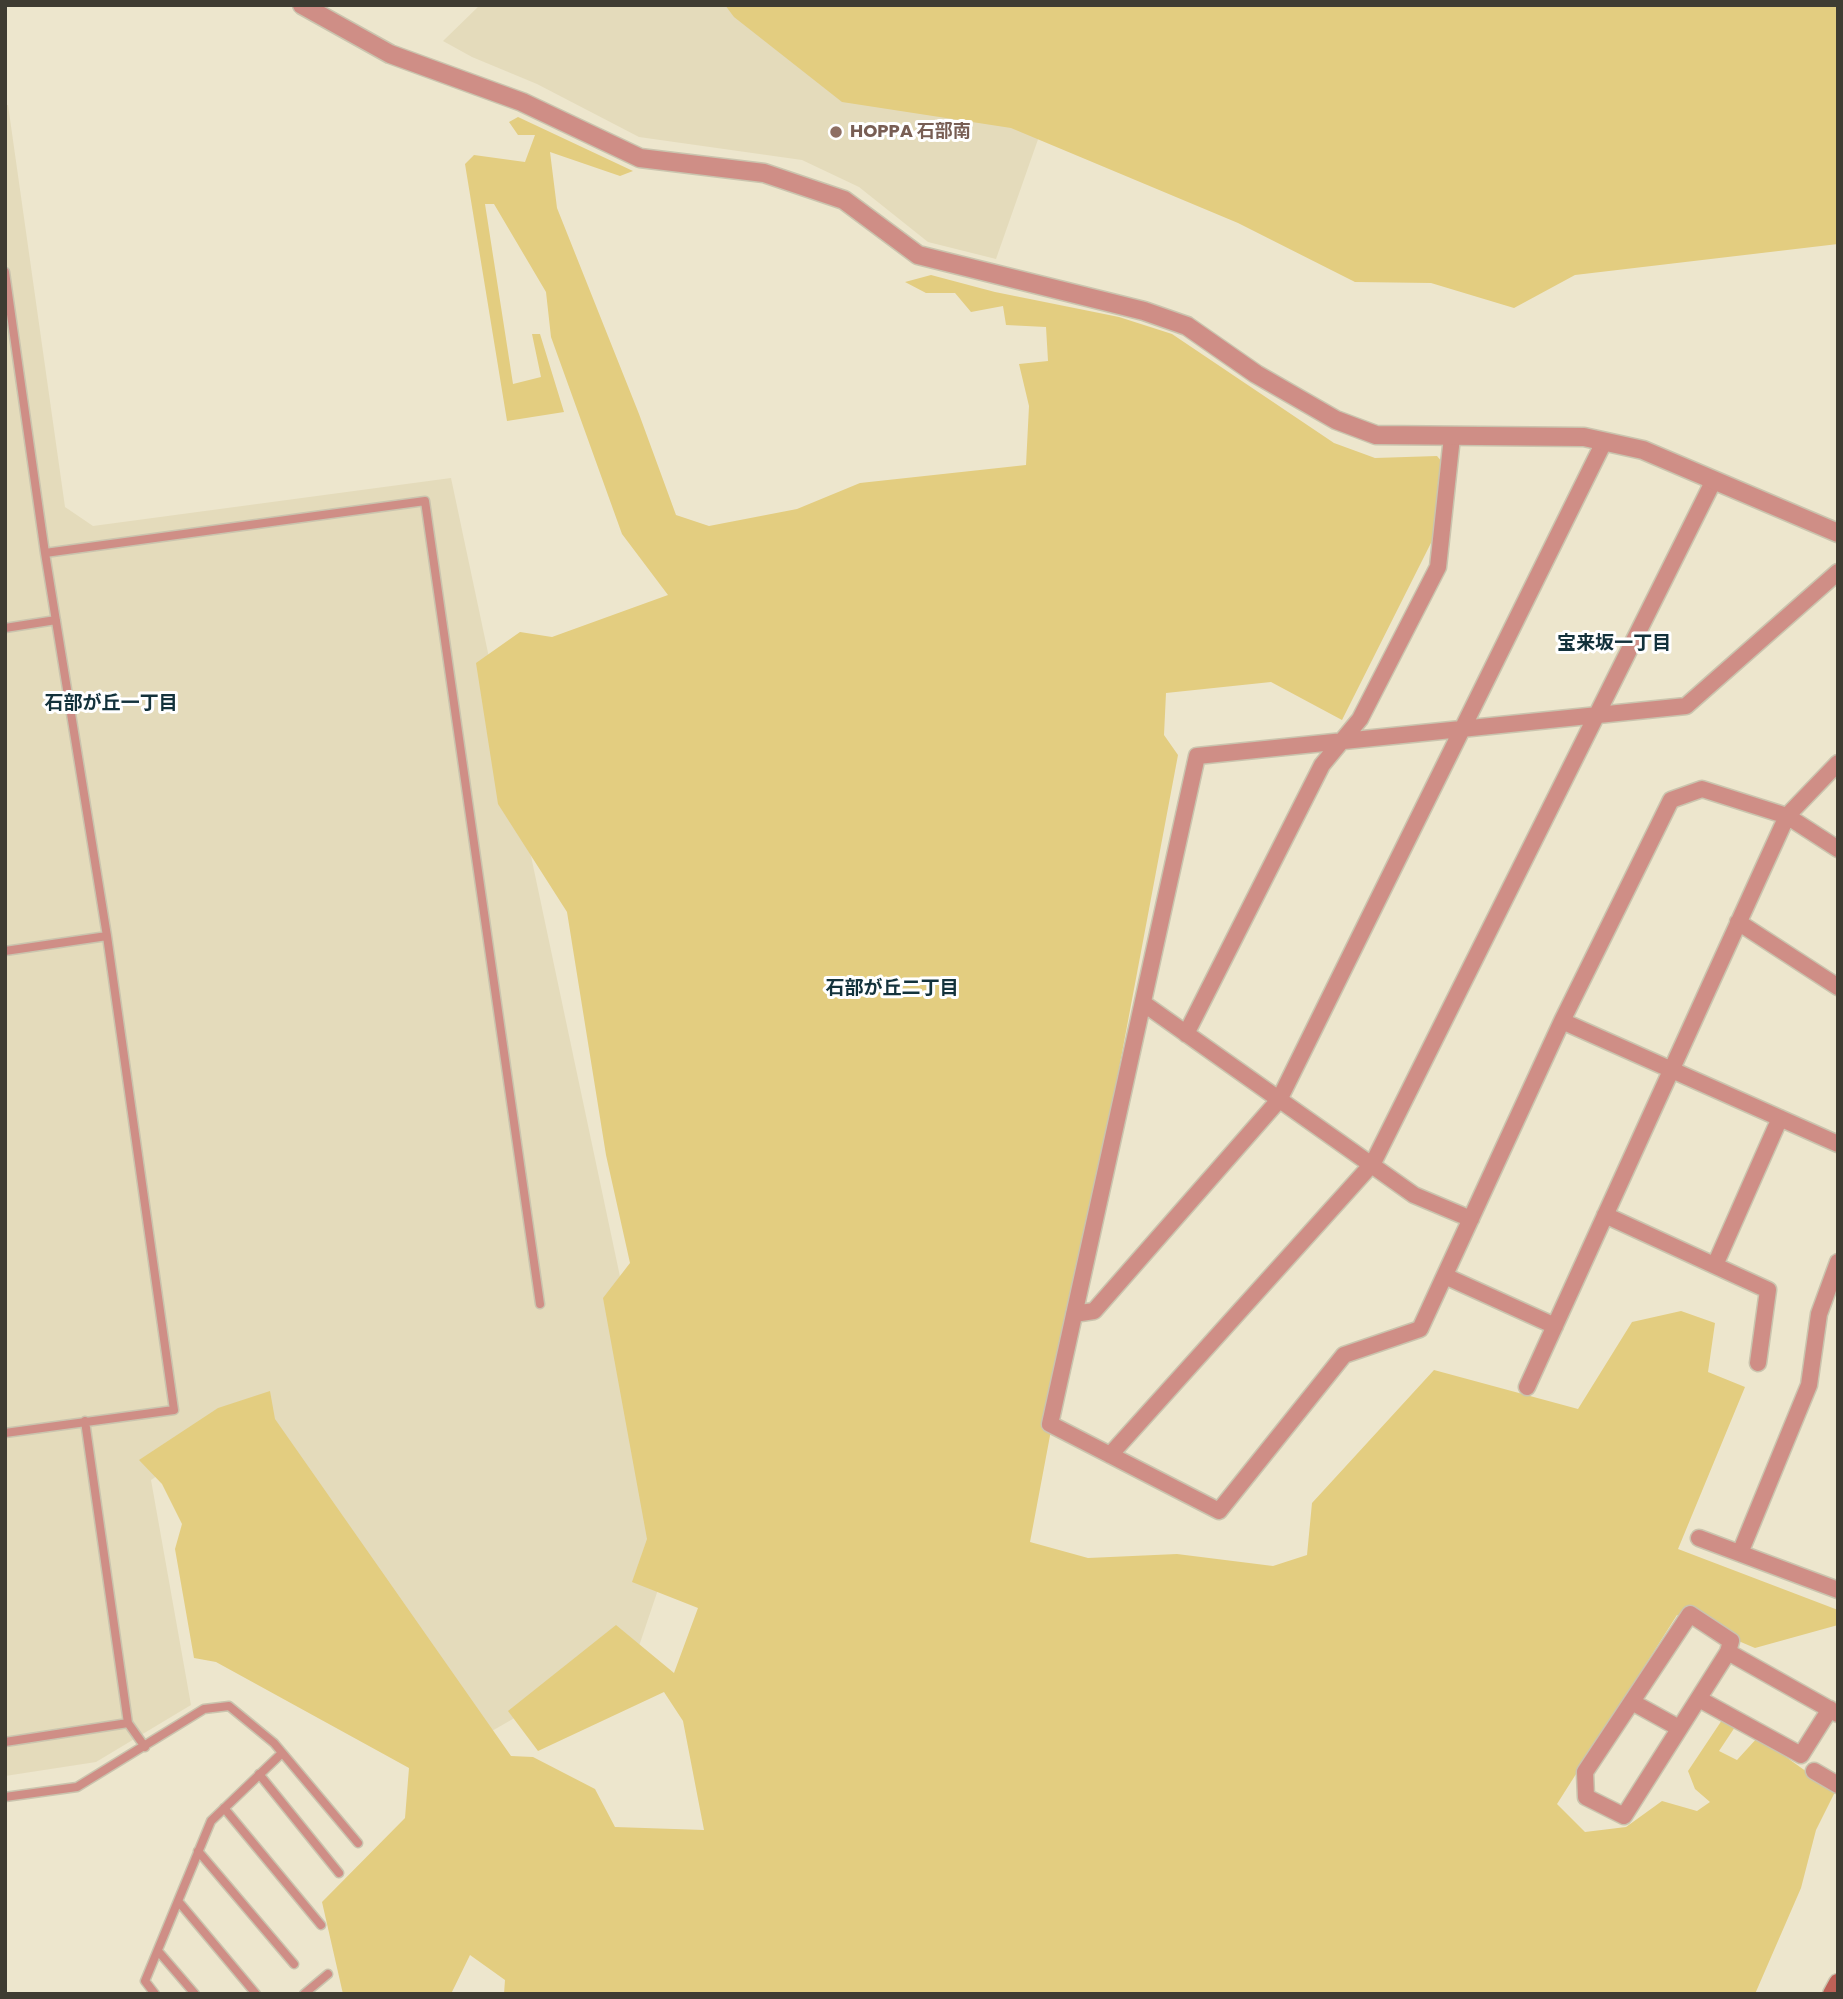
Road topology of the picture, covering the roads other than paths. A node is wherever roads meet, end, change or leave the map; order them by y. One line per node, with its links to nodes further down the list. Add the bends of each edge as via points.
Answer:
1 (302, 5): 3 (street, via 390,54 522,102 640,158 764,173 844,200 918,256 1144,311 1187,326 1256,374 1336,420 1376,435)
2 (5, 272): 7 (lane)
3 (1452, 436): 4 (street, via 1584,437); 13 (street, via 1438,567 1360,719)
4 (1604, 442): 5 (street, via 1643,450); 12 (street)
5 (1714, 480): 6 (street); 11 (street)
6 (1838, 533)
7 (45, 553): 9 (lane); 34 (lane, via 425,501)
8 (1838, 572): 11 (street, via 1686,706)
9 (56, 620): 10 (lane); 18 (lane)
10 (5, 628)
11 (1596, 717): 12 (street); 28 (street)
12 (1462, 729): 13 (street); 25 (street)
13 (1342, 741): 21 (street, via 1197,756); 23 (street, via 1322,765)
14 (1838, 763): 15 (street)
15 (1787, 816): 16 (street); 17 (street); 22 (street, via 1702,789 1671,800)
16 (1838, 849)
17 (1738, 922): 20 (street); 24 (street)
18 (107, 936): 19 (lane); 39 (lane, via 174,1409)
19 (5, 951)
20 (1838, 987)
21 (1143, 1003): 23 (street); 35 (street)
22 (1562, 1021): 24 (street); 30 (street)
23 (1186, 1034): 25 (street)
24 (1671, 1070): 26 (street); 29 (street)
25 (1279, 1100): 28 (street); 35 (street, via 1094,1311)
26 (1780, 1118): 27 (street); 32 (street)
27 (1838, 1144)
28 (1373, 1163): 30 (street, via 1414,1195); 41 (street)
29 (1605, 1214): 32 (street); 36 (street)
30 (1471, 1219): 33 (street)
31 (1838, 1262): 43 (street, via 1819,1314 1809,1385)
32 (1715, 1265): 37 (street, via 1768,1290)
33 (1445, 1276): 36 (street); 41 (street, via 1420,1329 1344,1355 1219,1511)
34 (540, 1304)
35 (1074, 1314): 41 (street, via 1050,1424)
36 (1555, 1326): 38 (street)
37 (1758, 1363)
38 (1527, 1387)
39 (85, 1421): 40 (lane); 49 (lane)
40 (5, 1433)
41 (1110, 1455)
42 (1699, 1538): 43 (street)
43 (1740, 1553): 44 (street)
44 (1838, 1590)
45 (1728, 1652): 46 (street); 47 (street, via 1731,1641 1690,1614); 48 (street)
46 (1699, 1699): 48 (street, via 1801,1755); 50 (street)
47 (1632, 1702): 50 (street); 50 (street, via 1585,1772 1586,1797 1624,1816)
48 (1834, 1712)
49 (128, 1723): 51 (lane); 52 (lane)
50 (1679, 1728)
51 (5, 1742)
52 (145, 1747): 53 (lane, via 204,1709 229,1706); 57 (lane, via 77,1787)
53 (282, 1753): 55 (lane); 59 (lane)
54 (1814, 1771): 56 (street)
55 (259, 1774): 58 (lane); 61 (lane)
56 (1838, 1785)
57 (5, 1797)
58 (224, 1808): 60 (lane, via 211,1821); 63 (lane)
59 (358, 1843)
60 (198, 1851): 62 (lane); 65 (lane)
61 (339, 1873)
62 (178, 1901): 64 (lane); 70 (lane)
63 (321, 1925)
64 (158, 1951): 68 (lane, via 145,1981); 69 (lane)
65 (294, 1964)
66 (328, 1974): 71 (lane)
67 (1838, 1983): 72 (main road)
68 (155, 1994)
69 (195, 1994)
70 (256, 1994)
71 (304, 1994)
72 (1832, 1994)

